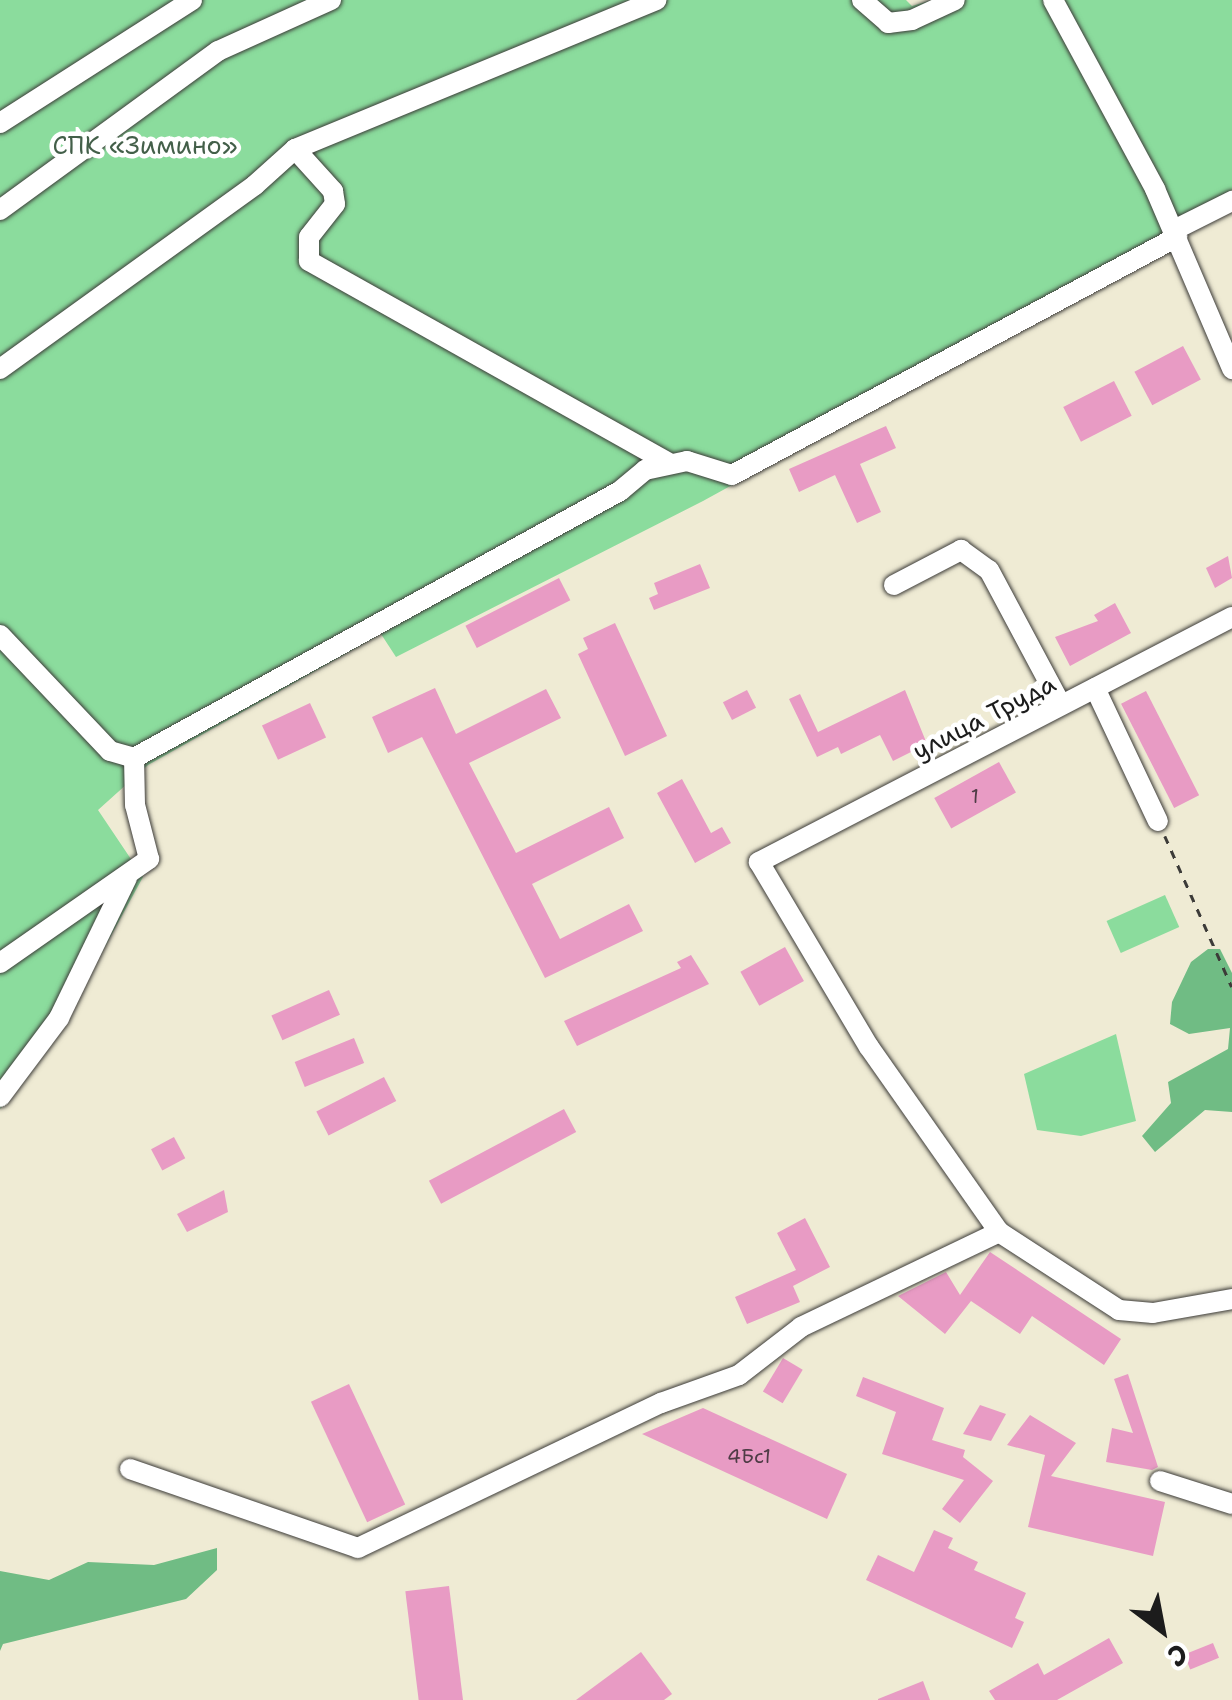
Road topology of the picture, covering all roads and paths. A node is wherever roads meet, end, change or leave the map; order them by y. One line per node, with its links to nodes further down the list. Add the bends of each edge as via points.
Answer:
1 (192, 0): 7 (street)
2 (331, 0): 10 (street, via 218,51)
3 (657, 0): 8 (street)
4 (862, 0): 5 (street, via 888,23)
5 (955, 0)
6 (1053, 0): 11 (street)
7 (0, 123)
8 (295, 149): 12 (street, via 254,186); 14 (street, via 333,192 335,204 309,237 309,261)
9 (1232, 200): 11 (street)
10 (0, 210)
11 (1175, 233): 13 (street); 14 (street, via 732,475)
12 (0, 369)
13 (1232, 369)
14 (666, 462): 20 (street)
15 (894, 585): 19 (street, via 961,550 989,570)
16 (1231, 620): 18 (street, улица Труда)
17 (0, 635): 20 (street, via 110,750)
18 (1095, 688): 19 (street, улица Труда); 21 (street)
19 (1061, 706): 26 (street, улица Труда, via 759,862 869,1046)
20 (134, 758): 22 (street, via 135,806 149,859)
21 (1158, 821): 24 (path)
22 (127, 878): 23 (street); 25 (street, via 59,1018)
23 (0, 962)
24 (1232, 986)
25 (0, 1096)
26 (999, 1232): 28 (street, via 1119,1310); 30 (street, via 801,1327 739,1375 662,1403 358,1548)
27 (1232, 1299): 28 (street)
28 (1153, 1313): 29 (street)
29 (1134, 1332)
30 (130, 1469)
31 (1160, 1481): 32 (street)
32 (1232, 1504)

